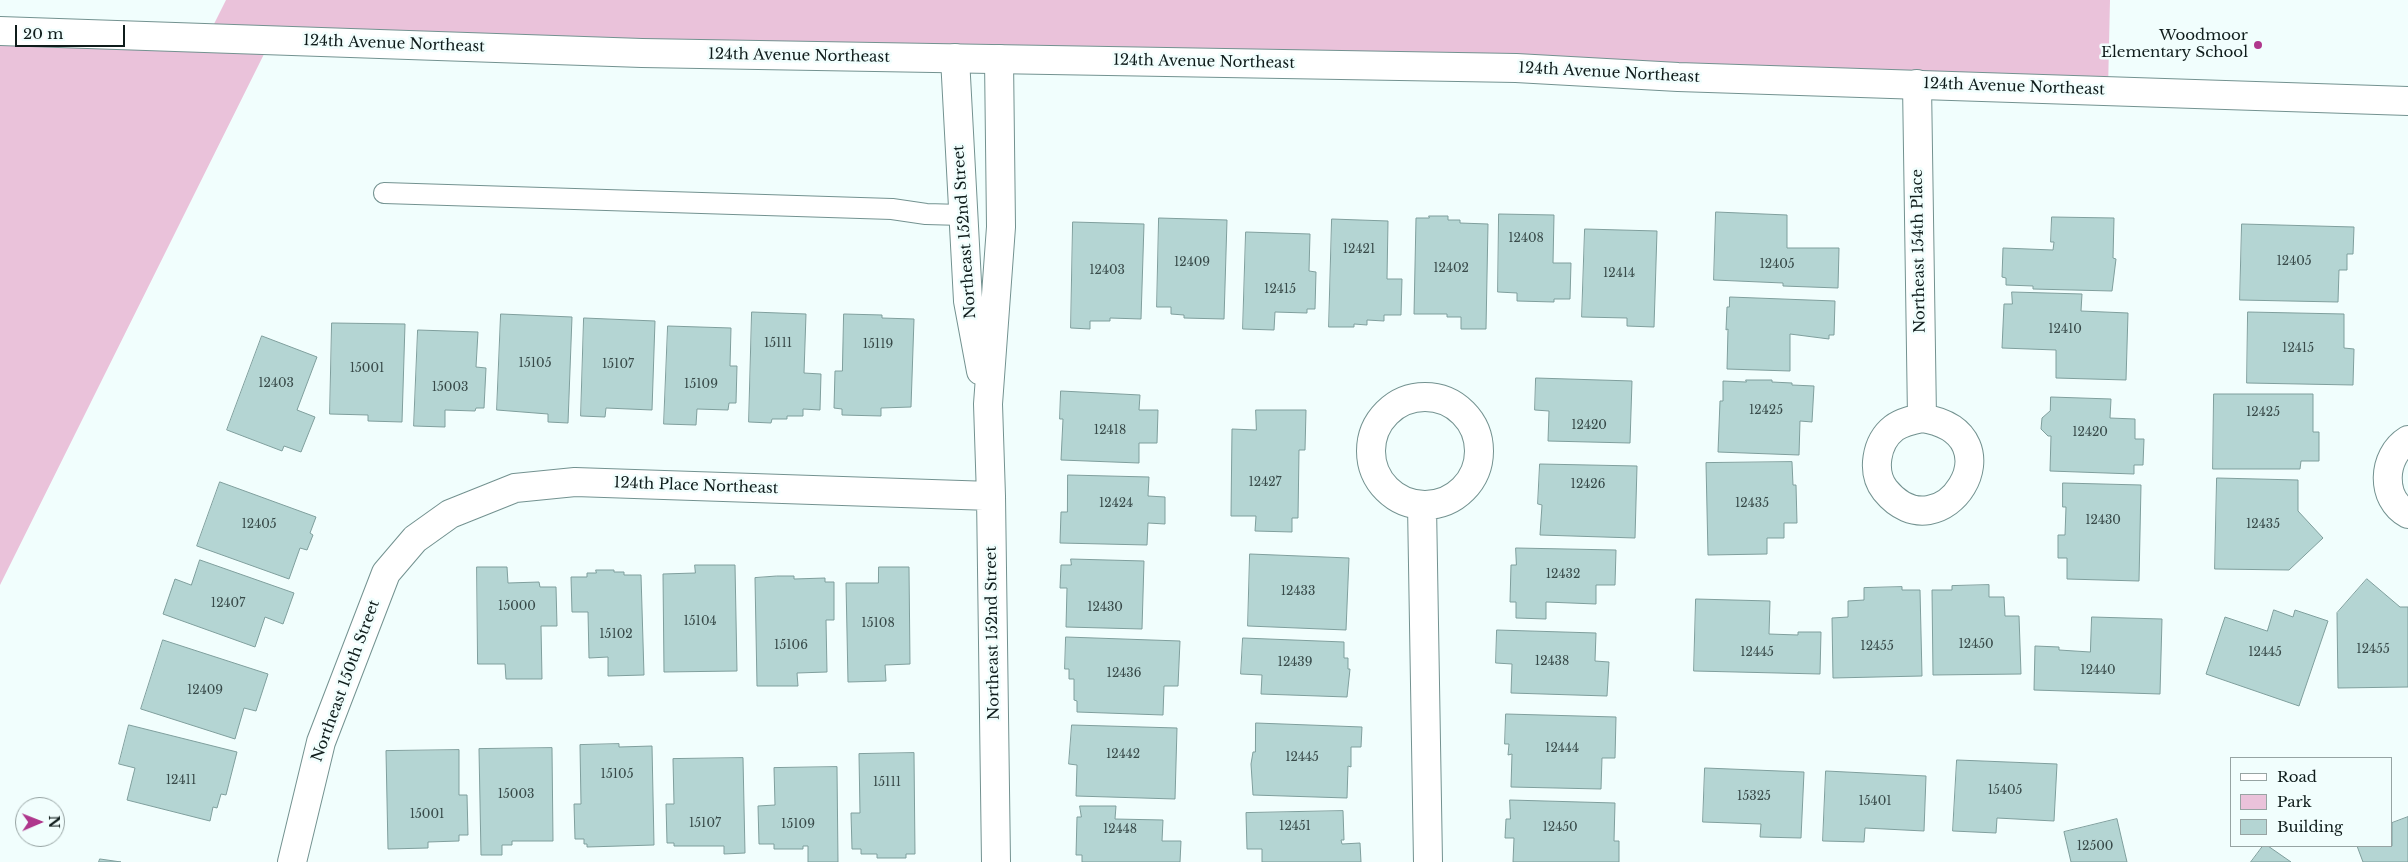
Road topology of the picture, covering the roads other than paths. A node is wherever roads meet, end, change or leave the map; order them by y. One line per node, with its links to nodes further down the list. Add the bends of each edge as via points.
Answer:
1 (0, 31): 2 (street, 124th Avenue Northeast, via 642,53)
2 (955, 58): 3 (street, 124th Avenue Northeast); 7 (street, Northeast 152nd Street)
3 (999, 59): 4 (street, 124th Avenue Northeast, via 1516,68 1678,77); 8 (street, Northeast 152nd Street, via 1001,228)
4 (1917, 84): 5 (street, 124th Avenue Northeast); 9 (street, Northeast 154th Place)
5 (2408, 101)
6 (384, 193): 7 (lane, via 892,209)
7 (962, 215): 8 (street, Northeast 152nd Street, via 968,301)
8 (988, 404): 11 (street, Northeast 152nd Street)
9 (1922, 418)
10 (2408, 440): 13 (street, via 2392,455 2388,470 2388,486 2393,500)
11 (991, 496): 14 (street, 124th Place Northeast, via 575,482 514,488 450,514); 16 (street, Northeast 152nd Street)
12 (1422, 505): 17 (street)
13 (2408, 514)
14 (414, 539): 15 (street, Northeast 150th Street, via 386,573 321,742)
15 (292, 862)
16 (996, 862)
17 (1428, 862)

